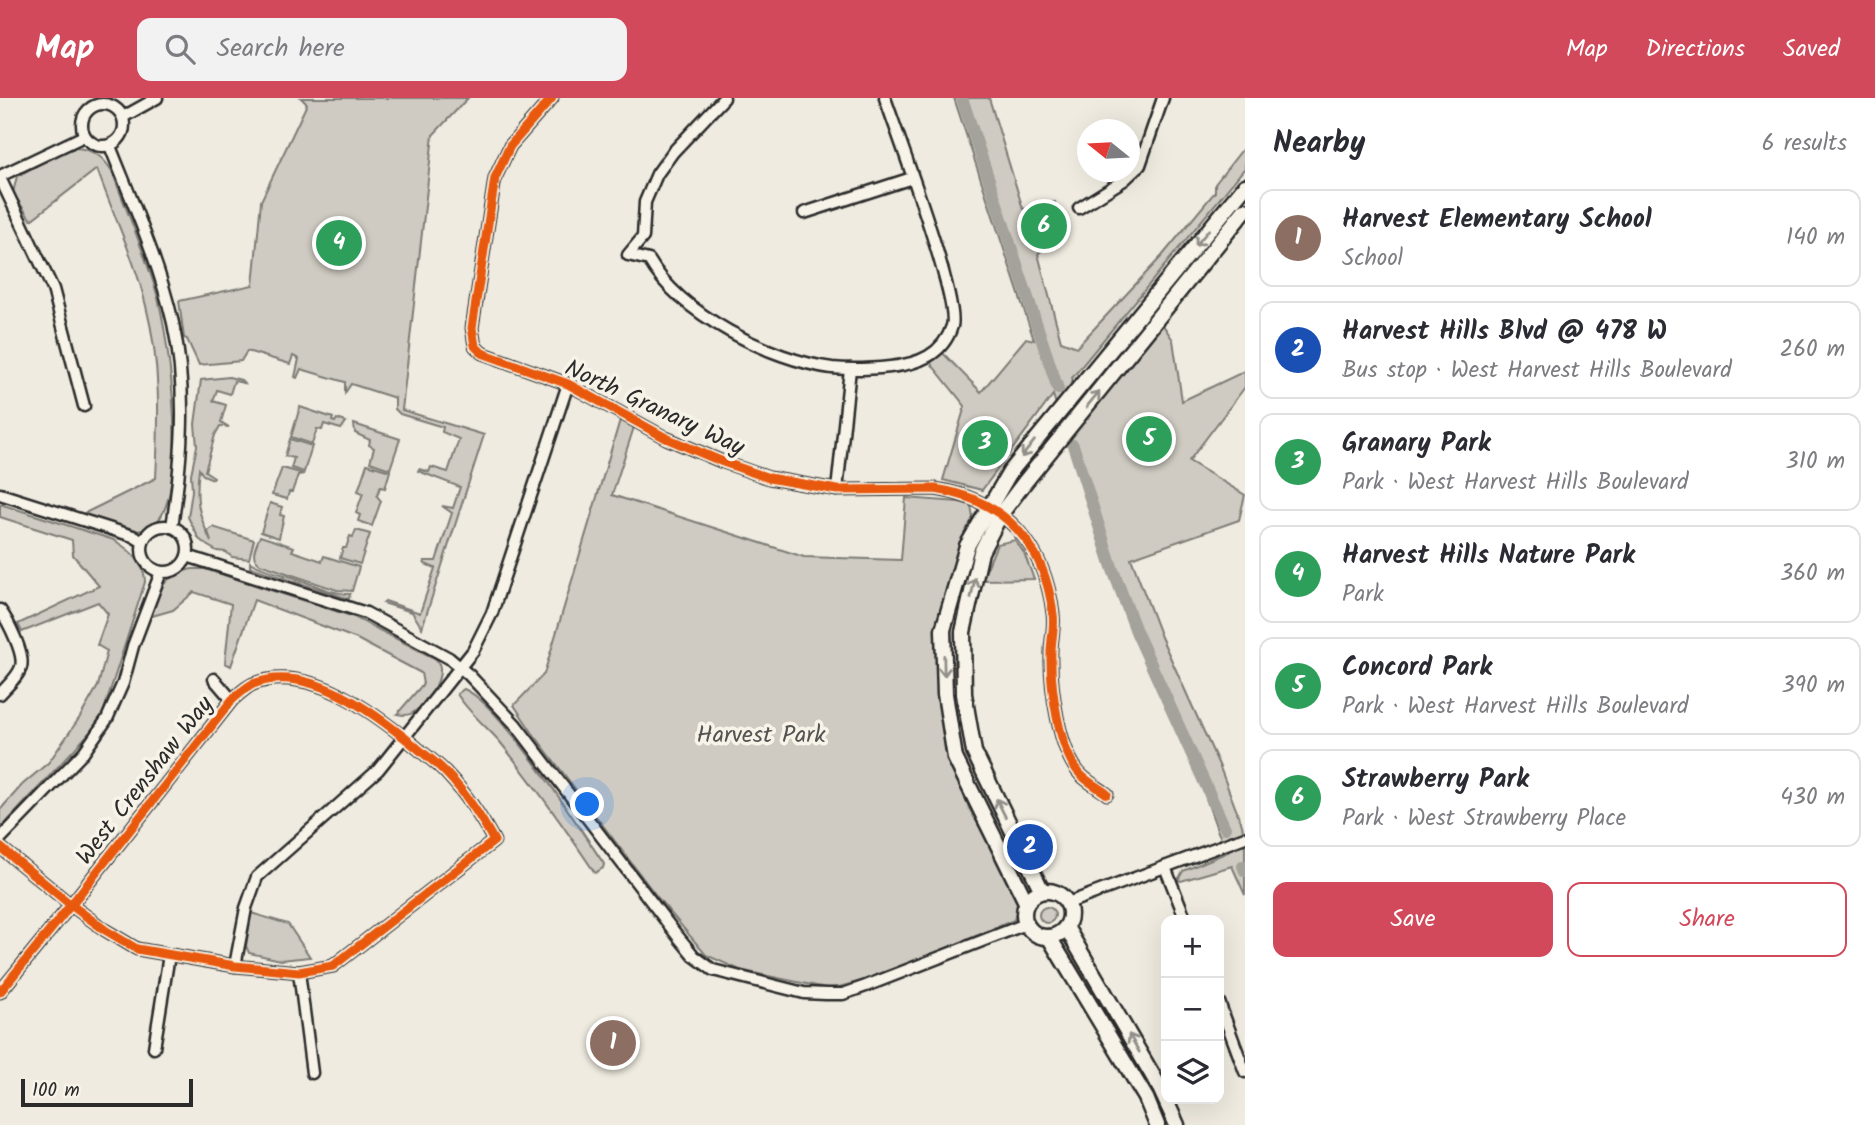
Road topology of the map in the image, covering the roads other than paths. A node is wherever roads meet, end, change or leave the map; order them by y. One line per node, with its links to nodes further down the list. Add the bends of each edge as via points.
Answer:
1 (157, 98): 7 (street)
2 (552, 98): 17 (street, North Granary Way, via 510,146 495,178 472,328 475,346 482,353)
3 (724, 98): 16 (street, via 657,174 645,202 643,237 628,255 649,260 683,299 752,342 786,356)
4 (885, 98): 11 (street)
5 (1163, 98): 13 (street, via 1140,165)
6 (93, 102): 7 (street, via 114,107); 8 (street, via 82,121)
7 (123, 117): 9 (street, via 124,131)
8 (84, 136): 9 (street, via 92,144); 10 (street)
9 (110, 146): 22 (street, via 159,271 173,325 183,428)
10 (0, 177): 18 (street, via 54,289)
11 (912, 178): 15 (street); 16 (street, via 943,272 953,324 943,344 928,358 901,366)
12 (1245, 186): 21 (street, one-way to 21, via 1010,472)
13 (1079, 208)
14 (1245, 210): 21 (street, one-way to 14, via 1024,483)
15 (804, 214)
16 (850, 369): 19 (street)
17 (568, 384): 19 (street, North Granary Way, via 666,438 723,462 769,478); 27 (street, via 492,613)
18 (85, 406)
19 (838, 490): 21 (street, North Granary Way, via 935,489 967,496)
20 (0, 494): 23 (street)
21 (994, 511): 32 (street, North Granary Way, via 1030,542 1045,578 1054,617 1051,680 1066,748 1080,775); 37 (street, one-way to 21, via 974,752 964,694 963,632); 38 (street, one-way to 38, via 967,546 943,630 945,694 955,758)
22 (172, 527): 23 (street, via 152,530); 24 (street, via 184,536)
23 (143, 542): 25 (street, via 148,564)
24 (187, 556): 25 (street, via 180,567); 27 (street, via 366,613 427,644)
25 (161, 572): 34 (street, via 107,719 83,752)
26 (0, 610): 29 (street, via 22,664)
27 (460, 667): 31 (street); 42 (street, via 516,725 676,934 713,970 804,993 843,994)
28 (214, 679): 30 (street)
29 (0, 694)
30 (232, 700): 31 (street, West Crenshaw Way, via 252,684 283,678 344,696); 40 (street, West Crenshaw Way)
31 (405, 738): 46 (street, via 355,793 257,877); 47 (street, via 447,773 494,841 333,966)
32 (1107, 794)
33 (1245, 837): 36 (street)
34 (0, 839)
35 (0, 847): 40 (street)
36 (1165, 867): 39 (street); 41 (street)
37 (1042, 891): 38 (street); 39 (street, via 1059,894)
38 (1026, 902): 42 (street)
39 (1068, 903): 43 (street)
40 (71, 905): 45 (street, via 137,949); 48 (street, West Crenshaw Way)
41 (1184, 915)
42 (1026, 924): 44 (street, via 1035,934)
43 (1066, 927): 44 (street); 54 (street, one-way to 43)
44 (1049, 937): 53 (street, via 1146,1098)
45 (169, 956): 46 (street); 50 (street)
46 (235, 966): 47 (street)
47 (299, 972): 52 (street)
48 (0, 992)
49 (1224, 1015): 51 (street)
50 (154, 1048)
51 (1245, 1072)
52 (312, 1073)
53 (1157, 1125)
54 (1177, 1125)

